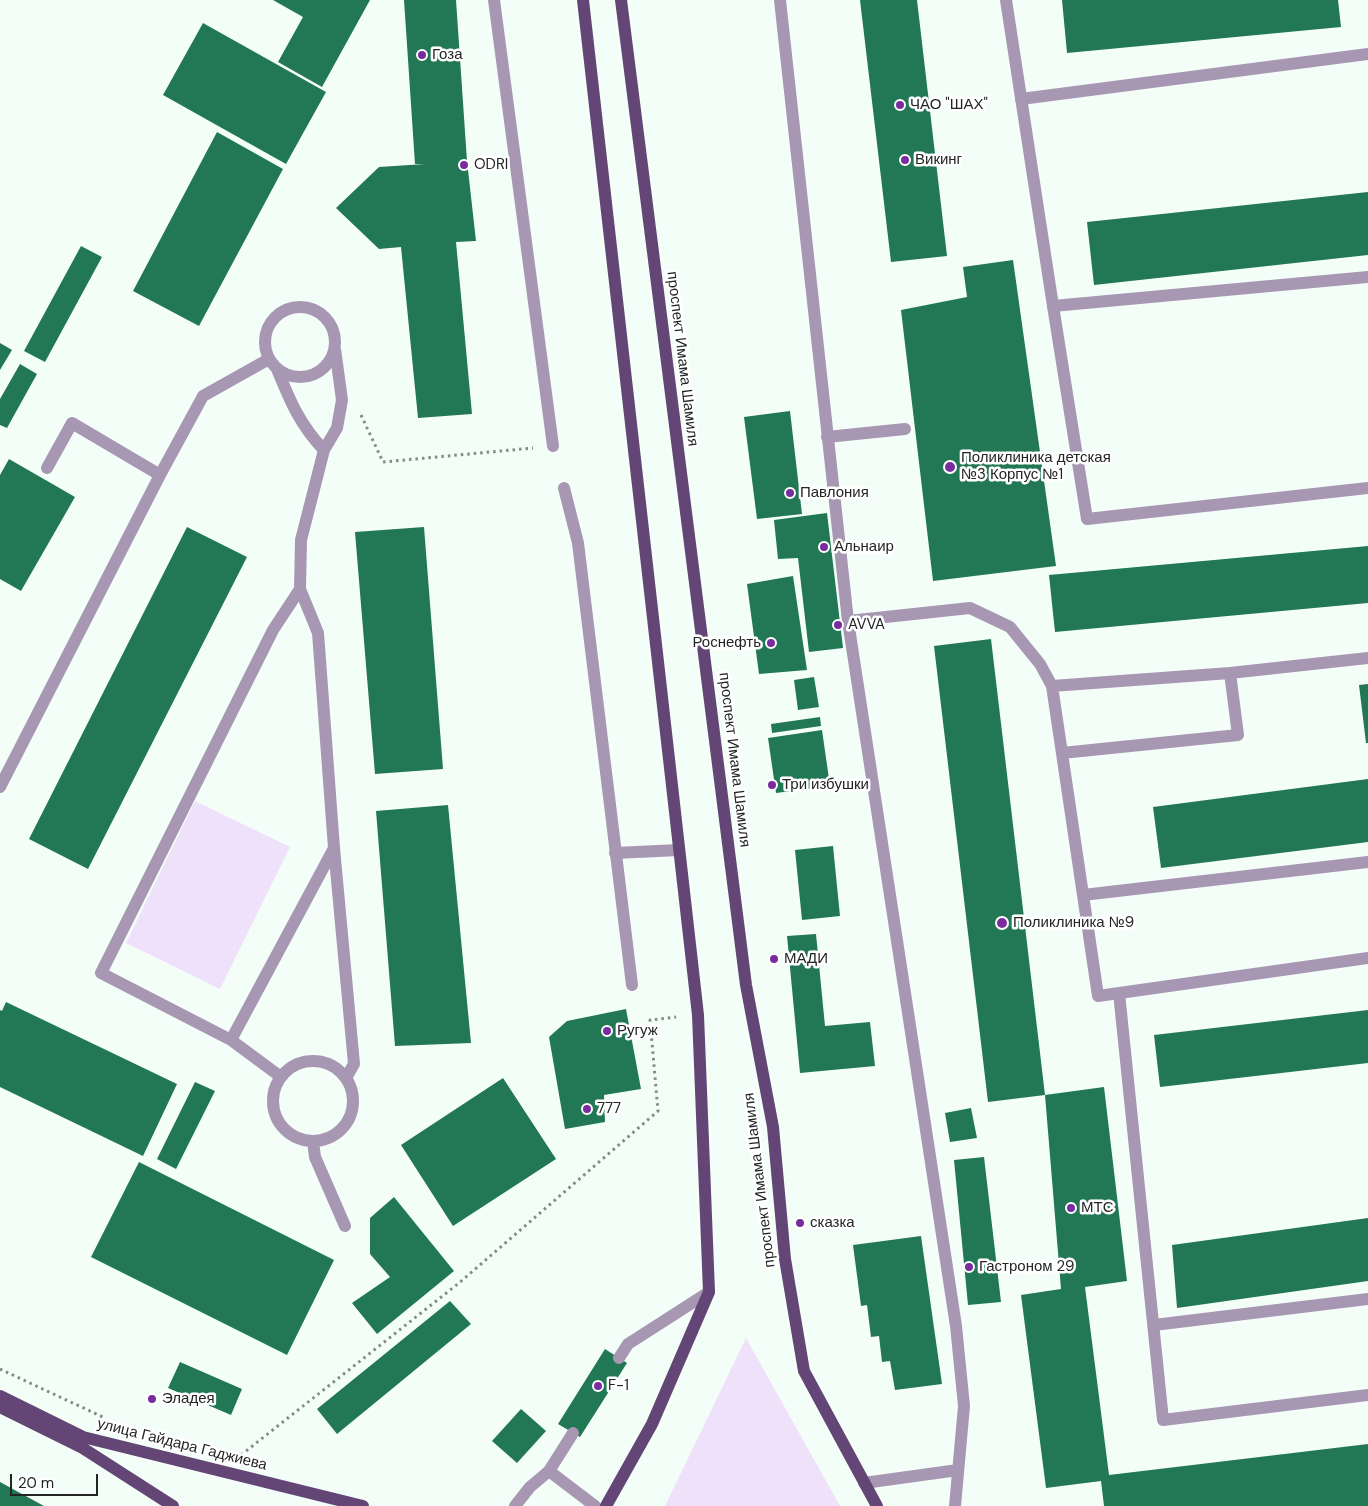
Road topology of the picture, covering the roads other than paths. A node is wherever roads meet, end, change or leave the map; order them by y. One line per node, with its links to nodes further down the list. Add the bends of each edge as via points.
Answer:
1 (494, 0): 14 (street)
2 (583, 0): 28 (main road)
3 (621, 0): 50 (main road, проспект Имама Шамиля, via 746,985 773,1127 785,1259 804,1371)
4 (780, 0): 13 (street)
5 (1006, 0): 7 (street)
6 (1368, 54): 7 (street)
7 (1021, 99): 9 (street)
8 (1368, 277): 9 (street)
9 (1052, 306): 19 (street, via 1087,519)
10 (335, 348): 11 (street, via 331,360 312,375 294,376); 11 (street, via 335,336 324,315 301,306 288,308 270,324 265,341); 15 (street, via 342,400 336,428)
11 (273, 364): 15 (street, via 308,434); 17 (street, via 203,396)
12 (905, 429): 13 (street)
13 (827, 437): 21 (street)
14 (553, 446)
15 (324, 450): 20 (street, via 301,540)
16 (47, 468): 17 (street, via 72,424)
17 (160, 474): 26 (street)
18 (564, 488): 29 (street, via 578,543)
19 (1368, 488)
20 (300, 589): 27 (street, via 318,633); 35 (street, via 273,630 101,973)
21 (848, 621): 24 (street, via 970,608 1010,627 1040,664); 48 (street, via 956,1326 964,1406)
22 (1368, 658): 23 (street)
23 (1230, 673): 24 (street); 25 (street, via 1238,735)
24 (1052, 686): 25 (street)
25 (1062, 753): 31 (street)
26 (0, 787)
27 (334, 848): 35 (street); 37 (street, via 354,1064)
28 (679, 850): 29 (street); 40 (main road, via 698,1015)
29 (616, 853): 33 (street)
30 (1368, 862): 31 (street)
31 (1083, 895): 34 (street, via 1098,996)
32 (1368, 958): 34 (street)
33 (632, 985)
34 (1119, 993): 42 (street)
35 (231, 1040): 36 (street)
36 (281, 1077): 37 (street, via 290,1068 313,1060 337,1069); 38 (street, via 274,1094 274,1113 289,1134)
37 (346, 1078): 38 (street, via 352,1089 352,1114 337,1134 326,1140)
38 (313, 1141): 39 (street, via 315,1157)
39 (345, 1226)
40 (709, 1292): 43 (street, via 628,1344); 55 (main road, via 652,1424)
41 (1368, 1299): 42 (street)
42 (1154, 1325): 44 (street, via 1163,1420)
43 (619, 1358)
44 (1368, 1395)
45 (0, 1396): 52 (main road, улица Гайдара Гаджиева, via 83,1437)
46 (0, 1406): 51 (main road, улица Гайдара Гаджиева, via 81,1447)
47 (573, 1433): 49 (street)
48 (958, 1470): 50 (street); 57 (street)
49 (549, 1471): 53 (street); 54 (street)
50 (864, 1483): 56 (main road, проспект Имама Шамиля)
51 (173, 1506)
52 (363, 1506)
53 (515, 1506)
54 (594, 1506)
55 (606, 1506)
56 (877, 1506)
57 (955, 1506)

